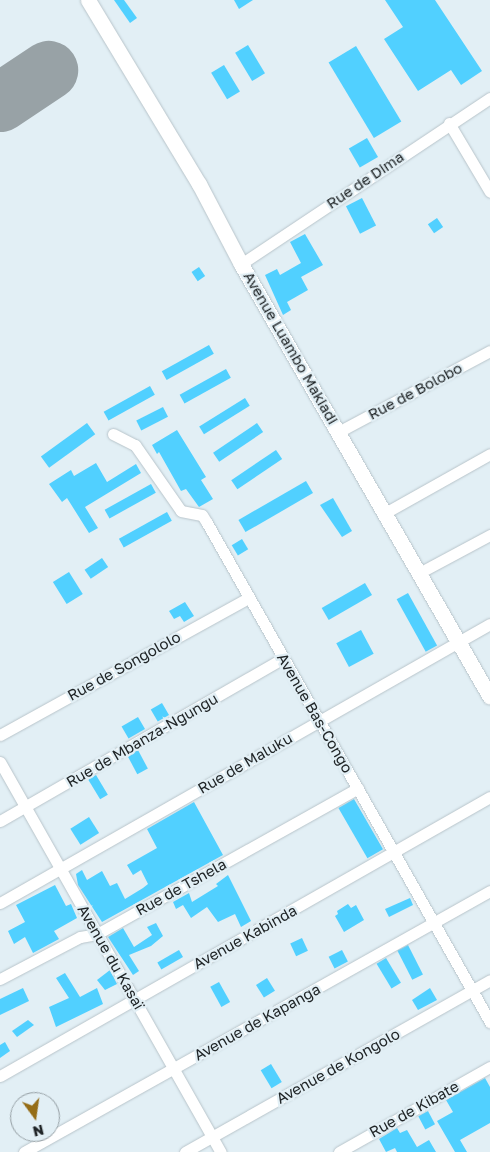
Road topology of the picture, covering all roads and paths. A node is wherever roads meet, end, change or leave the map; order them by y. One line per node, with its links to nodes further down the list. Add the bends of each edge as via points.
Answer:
1 (88, 0): 5 (main road, Avenue Luambo Makiadi, via 199,184)
2 (490, 98): 3 (street, Rue de Dima)
3 (449, 123): 4 (street); 5 (street, Rue de Dima)
4 (490, 192)
5 (241, 264): 7 (main road, Avenue Luambo Makiadi)
6 (490, 351): 7 (street, Rue de Bolobo)
7 (340, 431): 10 (main road, Avenue Luambo Makiadi)
8 (113, 434): 13 (street, Avenue Bas-Congo, via 135,445 181,511 202,515)
9 (490, 454): 10 (street)
10 (385, 513): 12 (main road, Avenue Luambo Makiadi)
11 (490, 535): 12 (street)
12 (419, 573): 15 (main road, Avenue Luambo Makiadi)
13 (248, 598): 16 (street, Avenue Bas-Congo); 19 (street, Rue de Songololo)
14 (490, 624): 15 (street, Rue de Maluku)
15 (458, 642): 17 (main road, Avenue Luambo Makiadi); 18 (street, Rue de Maluku)
16 (284, 658): 18 (street, Avenue Bas-Congo); 23 (street, Rue de Mbanza-Ngungu)
17 (490, 697)
18 (319, 719): 21 (street, Avenue Bas-Congo); 26 (street, Rue de Maluku)
19 (0, 735)
20 (0, 762): 23 (street, Avenue du Kasaï)
21 (358, 788): 25 (street, Avenue Bas-Congo); 30 (street, Rue de Tshela)
22 (490, 797): 25 (street, Avenue Kabinda)
23 (25, 806): 24 (street, Rue de Mbanza-Ngungu); 26 (street, Avenue du Kasaï)
24 (0, 821)
25 (395, 854): 29 (street, Avenue Bas-Congo); 34 (street, Avenue Kabinda)
26 (62, 869): 28 (street, Rue de Maluku); 30 (street, Avenue du Kasaï)
27 (490, 891): 29 (street, Avenue de Kapanga)
28 (0, 902)
29 (433, 923): 33 (street, Avenue Bas-Congo); 37 (street, Avenue de Kapanga)
30 (97, 934): 31 (street, Rue de Tshela, via 80,938); 34 (street, Avenue du Kasaï)
31 (0, 979)
32 (490, 980): 33 (street, Avenue de Kongolo)
33 (472, 990): 35 (street, Avenue Bas-Congo); 39 (street, Avenue de Kongolo)
34 (136, 999): 37 (street, Avenue du Kasaï); 38 (street, Avenue Kabinda)
35 (490, 1022)
36 (490, 1067): 43 (street, Rue de Kibate)
37 (174, 1068): 39 (street, Avenue du Kasaï); 40 (street, Avenue de Kapanga)
38 (0, 1076)
39 (212, 1136): 41 (street, Avenue de Kongolo); 42 (street, Avenue du Kasaï)
40 (24, 1152)
41 (185, 1152)
42 (221, 1152)
43 (339, 1152)

